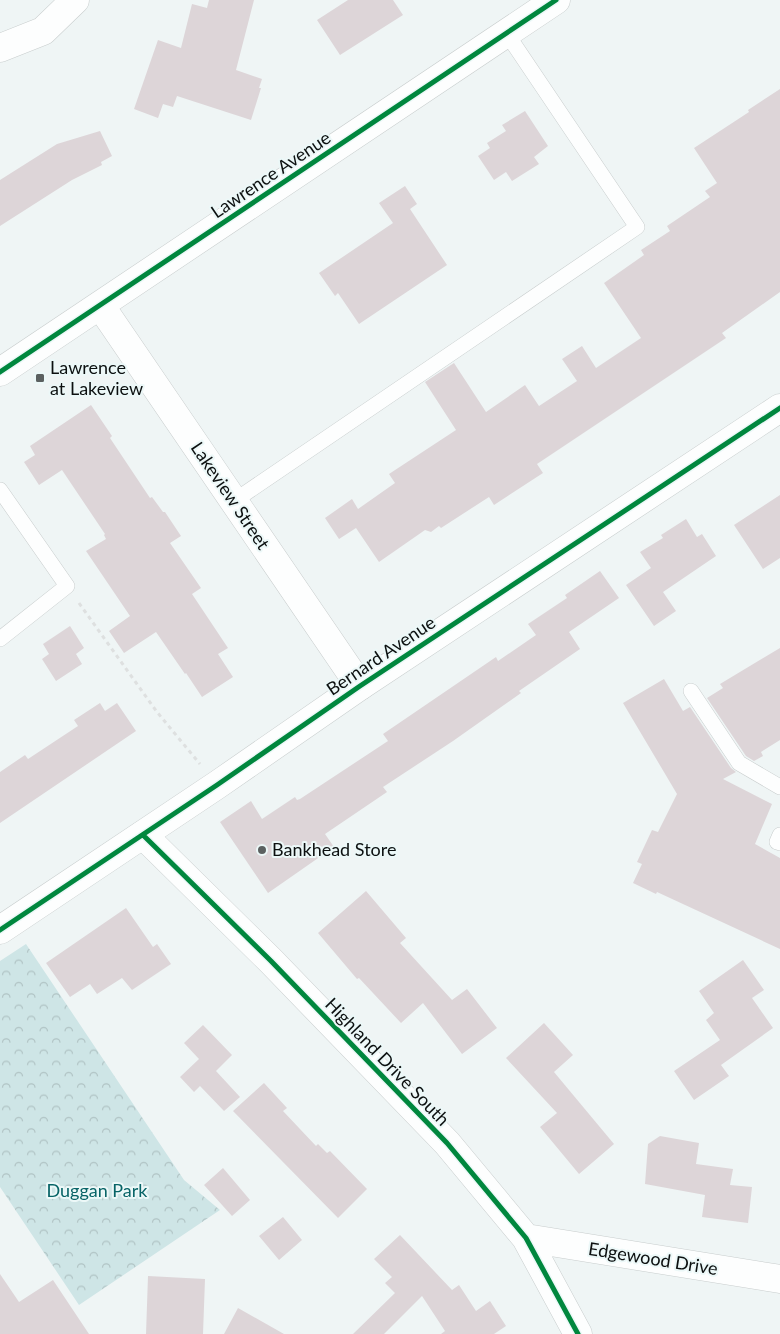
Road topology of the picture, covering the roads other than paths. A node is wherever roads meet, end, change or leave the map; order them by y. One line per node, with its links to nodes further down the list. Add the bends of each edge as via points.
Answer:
1 (75, 0): 4 (street, via 42,31)
2 (556, 0): 3 (street, Lawrence Avenue)
3 (507, 34): 5 (street, Lawrence Avenue); 9 (lane, via 637,227)
4 (0, 48)
5 (100, 305): 6 (street, Lawrence Avenue); 9 (street, Lakeview Street)
6 (0, 372)
7 (780, 408): 11 (street, Bernard Avenue)
8 (0, 490): 10 (lane, via 67,586)
9 (234, 501): 11 (street, Lakeview Street)
10 (0, 639)
11 (360, 686): 14 (street, Bernard Avenue)
12 (691, 691): 13 (lane, via 739,763)
13 (780, 787)
14 (143, 835): 17 (street, Bernard Avenue); 18 (street, Highland Drive South, via 271,961 447,1143)
15 (780, 835): 16 (lane, via 777,842)
16 (780, 843)
17 (0, 930)
18 (526, 1238): 19 (street, Edgewood Drive); 20 (street, Highland Drive South)
19 (780, 1279)
20 (578, 1334)

